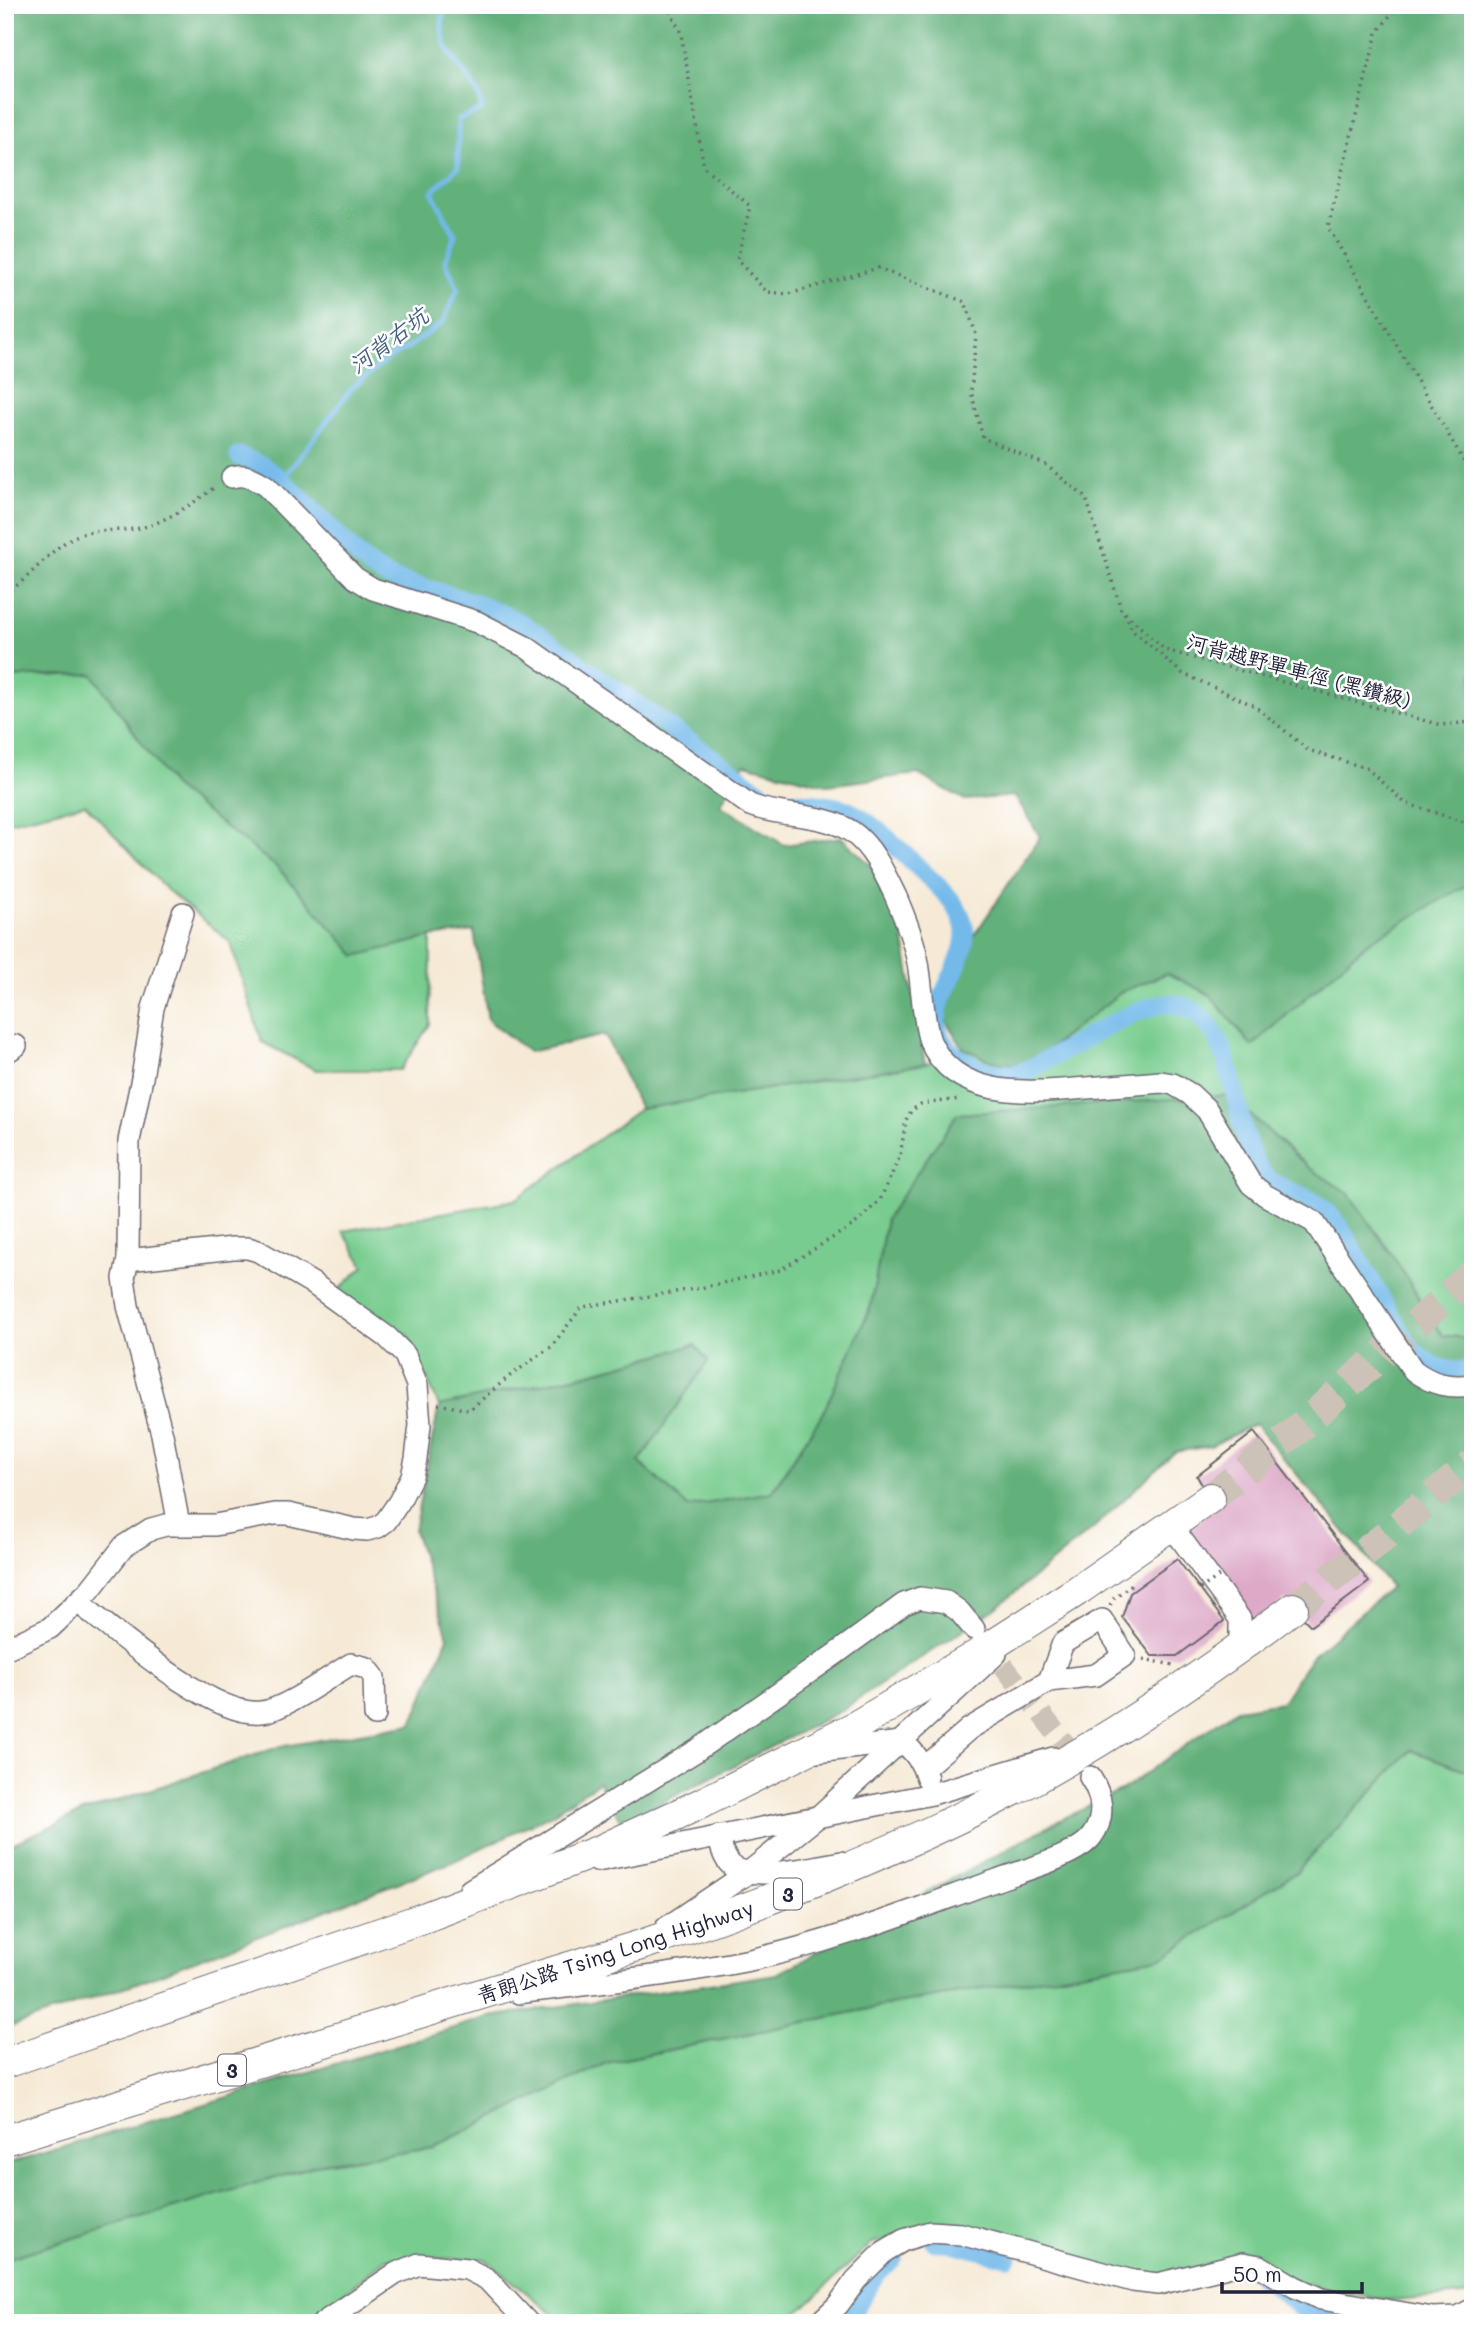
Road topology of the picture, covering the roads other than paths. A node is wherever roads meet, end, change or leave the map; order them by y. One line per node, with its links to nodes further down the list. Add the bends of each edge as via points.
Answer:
1 (232, 477): 4 (street, via 249,477 266,486 355,578 373,589 477,622 526,647 750,805 836,823 852,832 866,844 905,918 918,960 929,1040 942,1061 975,1083 1005,1091 1161,1082 1190,1094 1207,1110 1251,1184 1314,1223 1413,1370 1436,1384)
2 (183, 914): 3 (street, via 153,1008 129,1140)
3 (128, 1260): 6 (street, via 124,1278 128,1306 162,1434); 6 (street, via 233,1248 271,1257 393,1342 409,1363 417,1385 419,1440 412,1476 391,1515 378,1527 354,1529 288,1514 215,1525)
4 (1473, 1385)
5 (1210, 1498): 7 (highway)
6 (179, 1525): 8 (street, via 151,1529 124,1546)
7 (1166, 1530): 10 (highway); 12 (street, via 1179,1536 1240,1619)
8 (78, 1602): 13 (street, via 50,1628); 15 (street, via 195,1691 223,1704 260,1713 351,1664 367,1668 374,1676)
9 (1293, 1608): 12 (highway, 青朗公路 Tsing Long Highway / 3)
10 (1034, 1620): 11 (highway); 18 (street)
11 (978, 1640): 19 (highway, via 902,1699); 28 (street, via 959,1611 946,1602 920,1598 904,1604 696,1751)
12 (1240, 1648): 17 (highway, 青朗公路 Tsing Long Highway / 3)
13 (5, 1649)
14 (1049, 1681): 14 (street, via 1063,1643 1102,1620 1125,1654 1096,1675); 16 (street)
15 (375, 1716)
16 (969, 1729): 18 (street); 20 (street)
17 (1098, 1742): 22 (street); 25 (highway, 青朗公路 Tsing Long Highway / 3, via 978,1809)
18 (906, 1745): 19 (street); 20 (street); 23 (street)
19 (803, 1754): 26 (highway, via 660,1823)
20 (924, 1768): 22 (street)
21 (1090, 1777): 30 (street, via 1100,1797 1100,1819 1092,1837 1079,1848 892,1918 751,1960)
22 (932, 1794): 23 (street)
23 (820, 1815): 24 (street); 27 (street)
24 (719, 1836): 26 (street); 27 (street, via 726,1858)
25 (877, 1857): 27 (street); 29 (highway, 青朗公路 Tsing Long Highway / 3, via 754,1907)
26 (544, 1872): 28 (highway)
27 (748, 1872): 29 (street)
28 (426, 1917): 31 (highway)
29 (641, 1945): 30 (highway, 青朗公路 Tsing Long Highway / 3)
30 (460, 2001): 32 (highway, 青朗公路 Tsing Long Highway / 3)
31 (5, 2063)
32 (5, 2140)
33 (1473, 2309): 36 (street, via 1458,2317 1433,2318 1321,2298 1260,2266 1243,2263 1158,2284 1133,2281 961,2234 930,2232 904,2239 885,2251)
34 (323, 2323): 35 (street, via 395,2274 419,2264 467,2269 487,2279)
35 (528, 2323)
36 (819, 2323)

